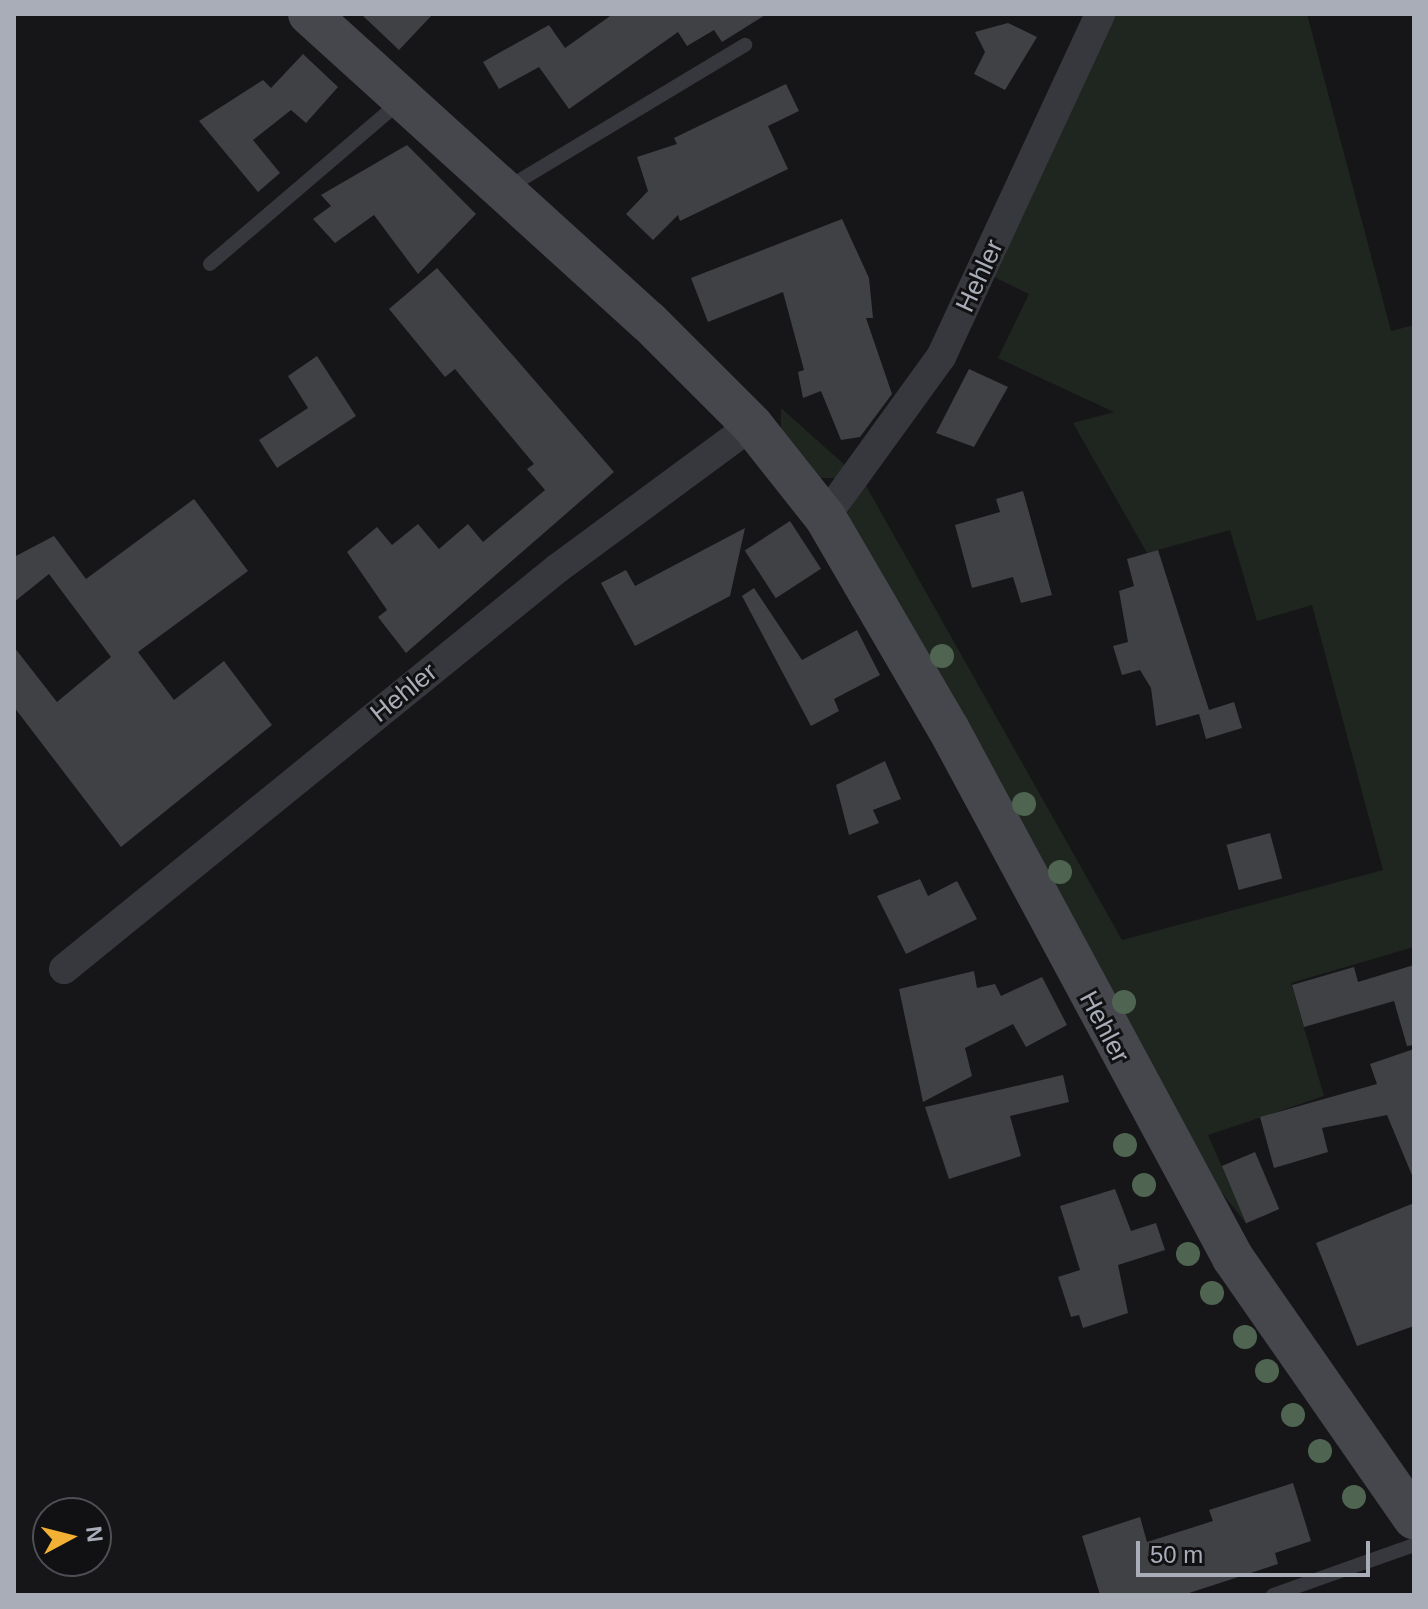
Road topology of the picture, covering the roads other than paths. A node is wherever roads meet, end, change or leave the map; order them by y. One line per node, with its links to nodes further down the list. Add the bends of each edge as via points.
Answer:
1 (309, 14): 4 (main road, Hehler)
2 (1100, 14): 8 (street, Hehler, via 941,357)
3 (745, 45): 5 (lane)
4 (403, 98): 5 (main road, Hehler); 6 (lane)
5 (503, 191): 7 (main road, Hehler)
6 (210, 264)
7 (752, 425): 8 (main road, Hehler); 9 (street, Hehler, via 558,568)
8 (825, 517): 10 (main road, Hehler, via 940,714 1233,1258)
9 (64, 969)
10 (1414, 1518)
11 (1414, 1545): 12 (lane)
12 (1273, 1595)

